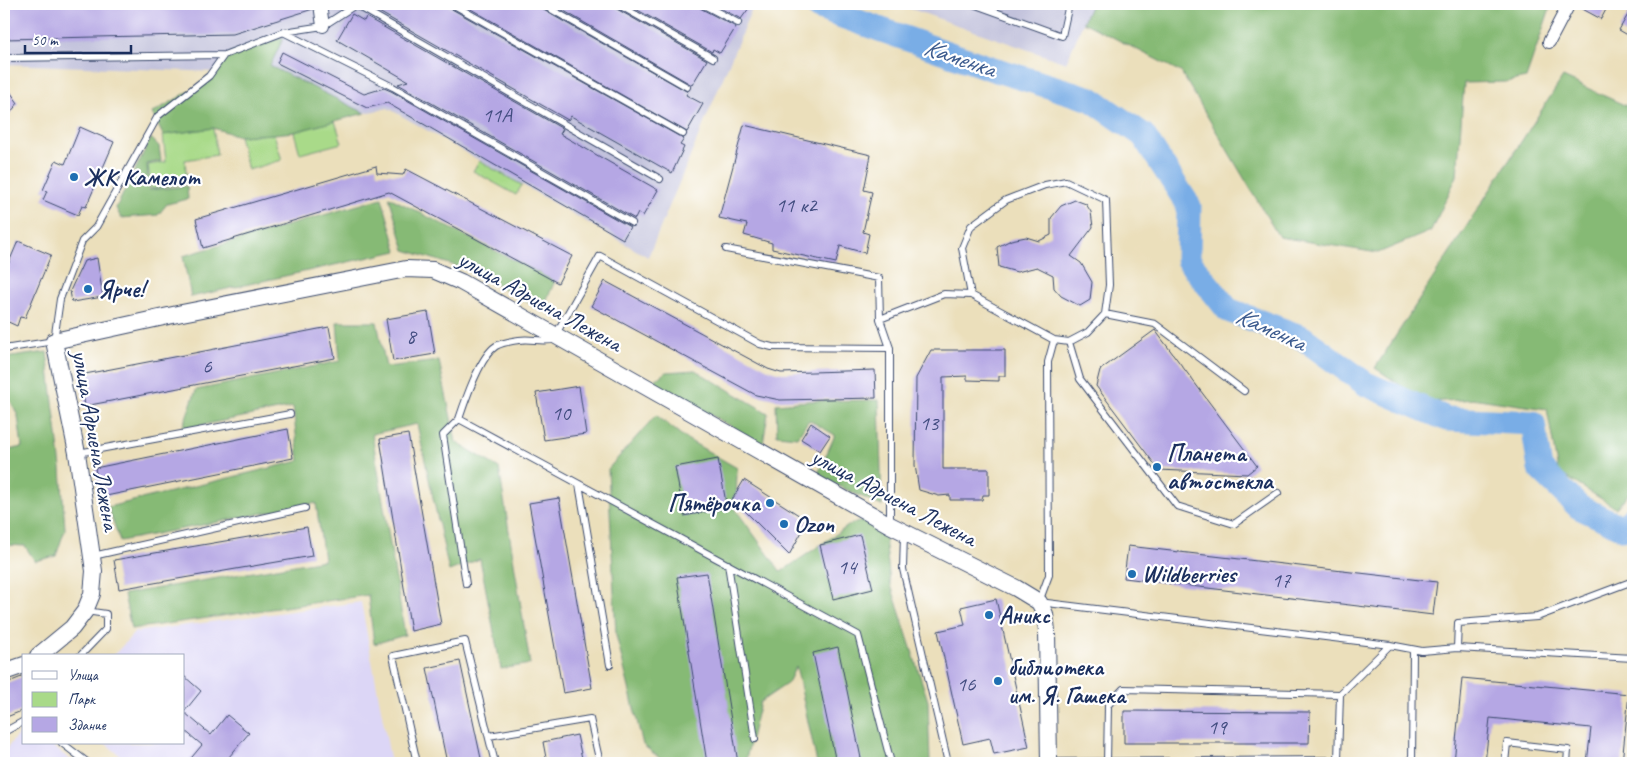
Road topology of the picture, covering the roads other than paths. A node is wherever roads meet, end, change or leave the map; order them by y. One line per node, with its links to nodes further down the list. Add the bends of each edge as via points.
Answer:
1 (320, 4): 11 (street)
2 (356, 4): 11 (lane); 19 (lane)
3 (452, 4): 18 (lane)
4 (542, 4): 17 (lane)
5 (616, 4): 16 (lane)
6 (702, 4): 10 (lane)
7 (973, 4): 8 (lane, via 1062,36)
8 (1069, 4)
9 (1569, 4): 13 (street)
10 (738, 23)
11 (324, 26): 12 (lane)
12 (284, 32): 14 (lane); 20 (lane, via 393,87)
13 (1549, 42)
14 (224, 55): 15 (lane); 27 (lane, via 209,76 158,116 96,227 82,241 60,299)
15 (4, 58)
16 (713, 58)
17 (687, 87)
18 (683, 134)
19 (660, 180)
20 (632, 223)
21 (726, 250): 24 (lane, via 879,278)
22 (972, 295): 23 (lane, via 962,248 971,226 1006,200 1045,185 1066,181 1106,200 1109,286); 24 (lane, via 944,294); 26 (lane)
23 (1105, 314): 28 (lane, via 1088,332); 31 (lane, via 1155,324)
24 (880, 319): 29 (lane)
25 (558, 337): 27 (street, улица Адриена Лежена, via 461,282 433,270 406,270); 29 (lane, via 600,256 760,344 772,347); 33 (lane, via 544,343 520,340 495,346 485,359); 38 (street, улица Адриена Лежена)
26 (1054, 340): 28 (lane); 43 (lane, via 1048,362 1050,575)
27 (54, 341): 30 (lane); 34 (street, улица Адриена Лежена)
28 (1069, 342): 36 (lane, via 1080,379 1177,506 1234,524)
29 (890, 348): 38 (lane)
30 (4, 349)
31 (1244, 391)
32 (290, 414): 34 (lane)
33 (459, 418): 35 (lane); 42 (lane, via 443,435)
34 (77, 453): 39 (street, улица Адриена Лежена)
35 (579, 484): 40 (lane); 51 (lane)
36 (1278, 493)
37 (305, 508): 39 (lane)
38 (898, 528): 43 (street, улица Адриена Лежена); 66 (lane, via 903,569)
39 (93, 556): 44 (street, улица Адриена Лежена, via 92,594)
40 (728, 564): 58 (lane); 65 (lane, via 858,636)
41 (1633, 581): 46 (lane, via 1537,618 1458,623)
42 (466, 584)
43 (1039, 602): 45 (lane); 60 (street, via 1045,614 1047,631)
44 (85, 611): 48 (street, улица Адриена Лежена, via 72,628); 49 (lane, via 106,614 106,629)
45 (1390, 645): 47 (lane); 54 (lane)
46 (1457, 648): 47 (lane); 50 (lane)
47 (1413, 650): 68 (lane)
48 (40, 654)
49 (82, 654)
50 (1633, 658)
51 (610, 665)
52 (22, 666): 53 (street)
53 (4, 672)
54 (1340, 694): 67 (lane, via 1123,689 1108,705); 67 (lane, via 1338,760)
55 (22, 722): 56 (lane)
56 (4, 732)
57 (489, 736): 62 (lane, via 466,642 393,656); 63 (lane); 64 (lane, via 590,719)
58 (755, 739)
59 (63, 744): 61 (lane)
60 (1049, 762): 67 (lane)
61 (88, 763)
62 (417, 763)
63 (495, 763)
64 (600, 763)
65 (891, 763)
66 (948, 763)
67 (1107, 763)
68 (1412, 763)
69 (1505, 763): 70 (lane, via 1507,743 1568,750)
70 (1566, 763)

